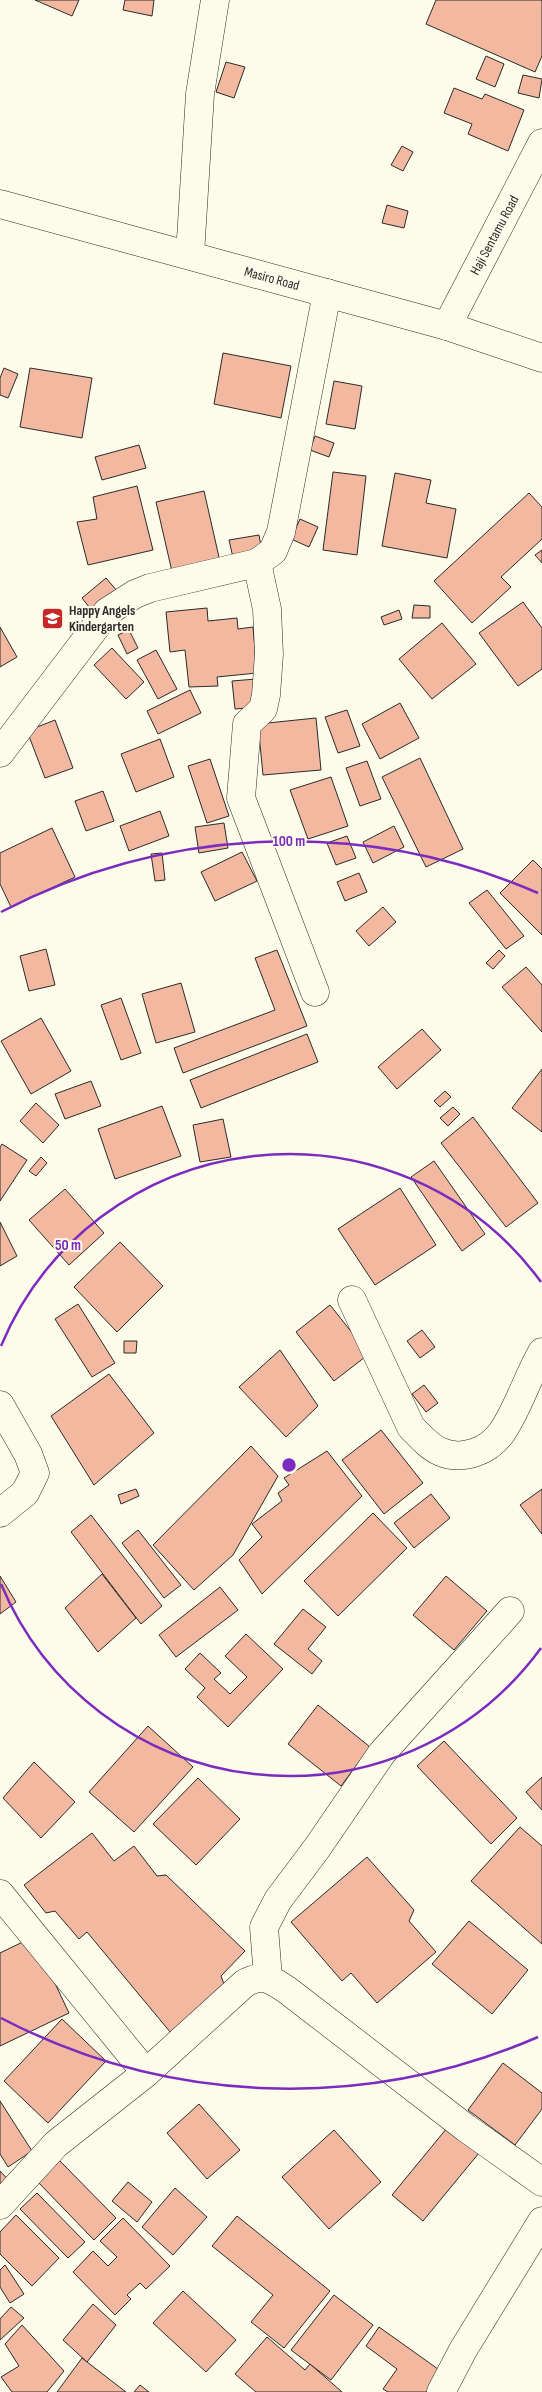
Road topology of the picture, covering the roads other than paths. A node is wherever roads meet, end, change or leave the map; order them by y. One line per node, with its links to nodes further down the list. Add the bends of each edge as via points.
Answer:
1 (215, 0): 4 (street, via 200,94)
2 (542, 143): 6 (street, Haji Sentamu Road)
3 (0, 204): 4 (street, Masiro Road)
4 (190, 256): 5 (street, Masiro Road)
5 (327, 293): 6 (street, Masiro Road); 8 (street, via 282,532 273,552)
6 (447, 326): 7 (street, Masiro Road)
7 (542, 358)
8 (257, 564): 9 (street, via 150,588 119,603 90,632); 10 (street, via 267,609 267,678 263,709 247,724 241,798)
9 (0, 753)
10 (316, 992)
11 (352, 1300): 12 (street, via 411,1427 440,1452 457,1456 473,1454 501,1434)
12 (542, 1352)
13 (0, 1405): 14 (street, via 35,1473 25,1493)
14 (0, 1513)
15 (510, 1611): 17 (street, via 382,1753 278,1900 264,1927)
16 (0, 1894): 18 (street)
17 (268, 1978): 18 (street, via 255,1978 245,1984); 19 (street)
18 (146, 2073): 20 (street, via 56,2144)
19 (542, 2182)
20 (0, 2205)
21 (542, 2221): 22 (street)
22 (441, 2392)

